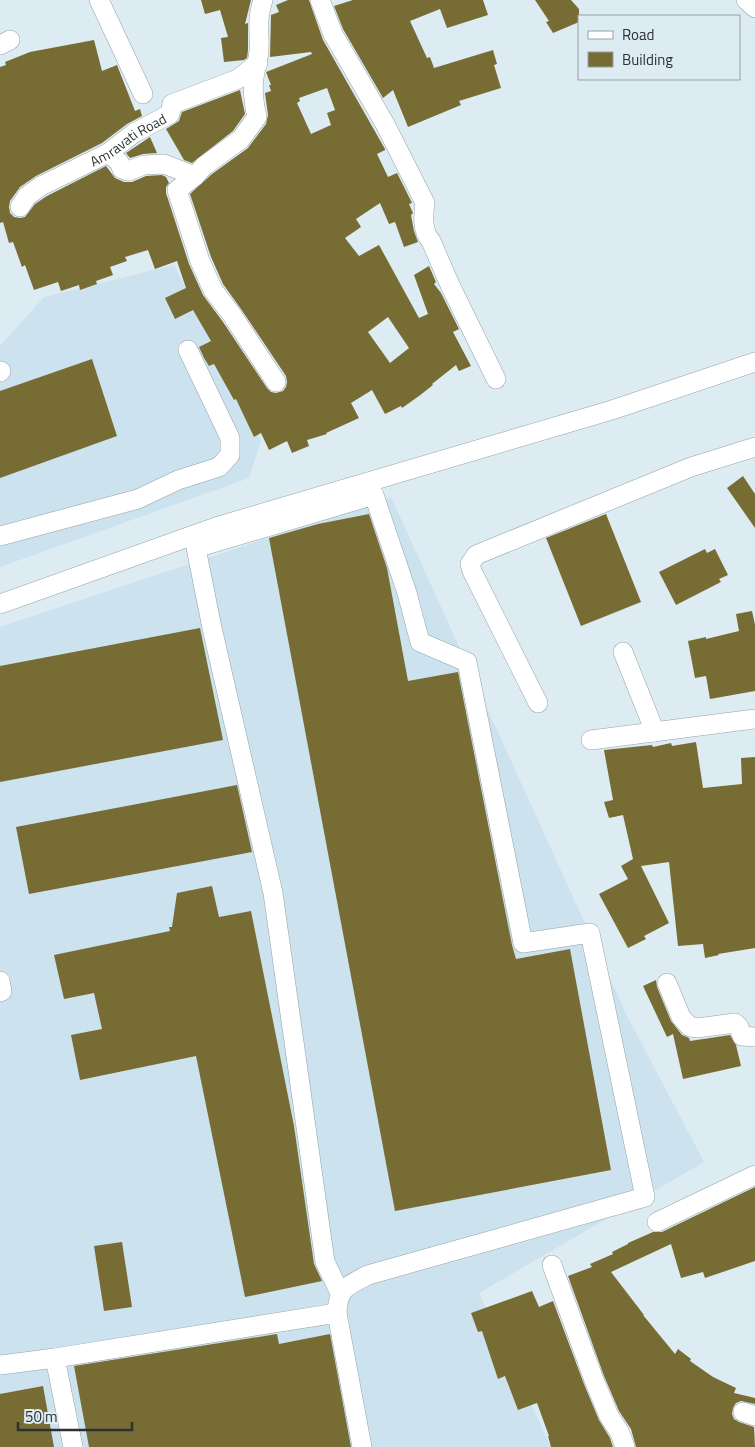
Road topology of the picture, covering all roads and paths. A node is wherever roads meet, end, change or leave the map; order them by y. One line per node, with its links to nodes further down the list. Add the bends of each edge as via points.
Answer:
1 (99, 0): 7 (street)
2 (263, 0): 6 (street, via 258,19)
3 (320, 0): 13 (street, via 333,34 385,124 425,203 426,236)
4 (746, 0): 5 (street)
5 (755, 8)
6 (258, 63): 8 (street, Amravati Road, via 238,79 172,104 170,114 134,133); 9 (street, via 252,97 257,117 241,139)
7 (143, 94)
8 (108, 152): 9 (street, via 122,169 128,171 144,165 164,164); 10 (street, Amravati Road, via 41,186 27,196)
9 (195, 176): 14 (street, via 177,190 200,261 213,290)
10 (20, 207)
11 (188, 350): 16 (street, via 230,438 230,456 218,467 178,480 138,499)
12 (755, 362): 17 (street, via 612,410 219,526)
13 (496, 378)
14 (276, 382)
15 (755, 447): 19 (street, via 691,467 476,555 470,564 472,571)
16 (0, 536)
17 (0, 604)
18 (623, 652): 21 (street)
19 (538, 703)
20 (755, 719): 21 (street)
21 (655, 732): 22 (street)
22 (592, 740)
23 (0, 981): 25 (street)
24 (667, 984): 26 (street, via 681,1017 690,1027 735,1023 742,1036)
25 (0, 992)
26 (755, 1037)
27 (755, 1175): 28 (street)
28 (657, 1222)
29 (552, 1265): 36 (street, via 594,1380)
30 (340, 1293): 30 (street, via 368,1275 645,1197 590,933 523,942 467,662 420,642 374,495 196,548 272,892 325,1262); 31 (street)
31 (338, 1313): 32 (street); 35 (street)
32 (55, 1358): 33 (street); 34 (street)
33 (0, 1365)
34 (73, 1447)
35 (362, 1447)
36 (625, 1447)

